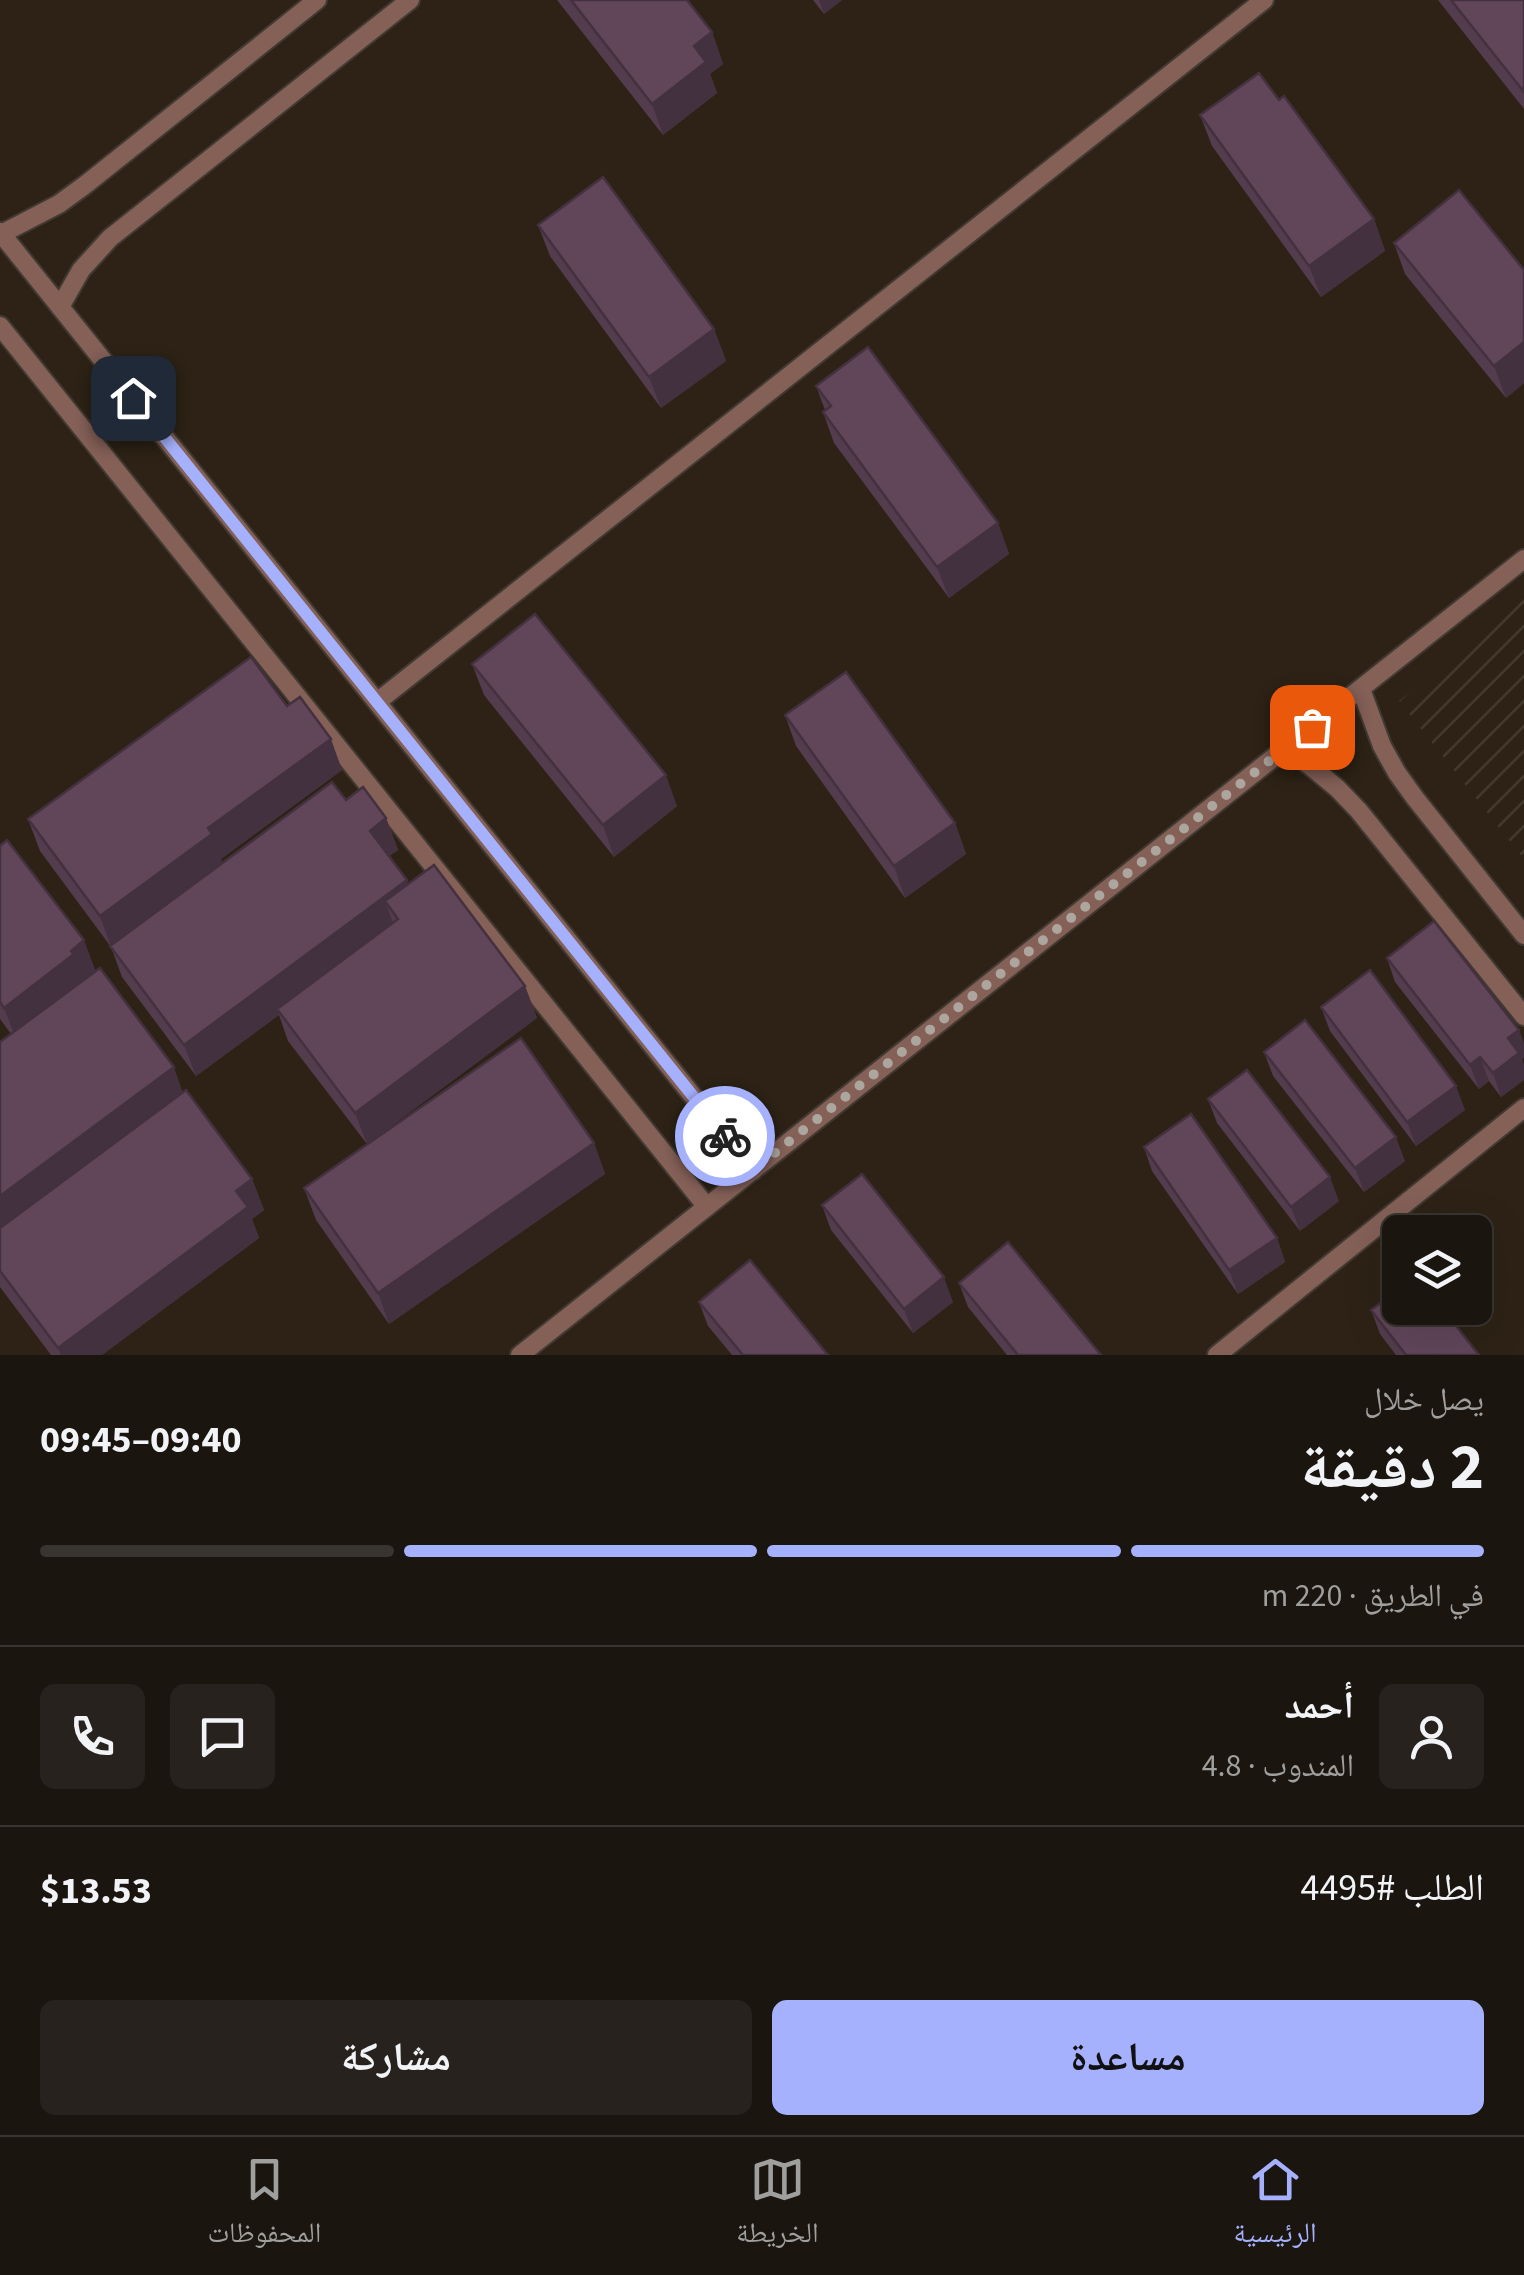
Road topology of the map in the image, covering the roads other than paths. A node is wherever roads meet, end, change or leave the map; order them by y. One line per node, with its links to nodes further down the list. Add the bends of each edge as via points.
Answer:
1 (317, 0): 4 (lane, via 85,186)
2 (410, 0): 5 (lane, via 110,238)
3 (1264, 0): 9 (lane)
4 (1, 233): 5 (lane)
5 (60, 307): 9 (lane)
6 (0, 326): 15 (lane)
7 (1524, 559): 8 (lane)
8 (1361, 689): 10 (lane); 11 (lane, via 1398,773)
9 (377, 702): 14 (lane)
10 (1287, 747): 12 (lane, via 1359,812); 14 (lane)
11 (1524, 935)
12 (1524, 1016)
13 (1524, 1108): 17 (lane)
14 (753, 1170): 15 (lane)
15 (707, 1207): 16 (lane)
16 (520, 1355)
17 (1217, 1355)

